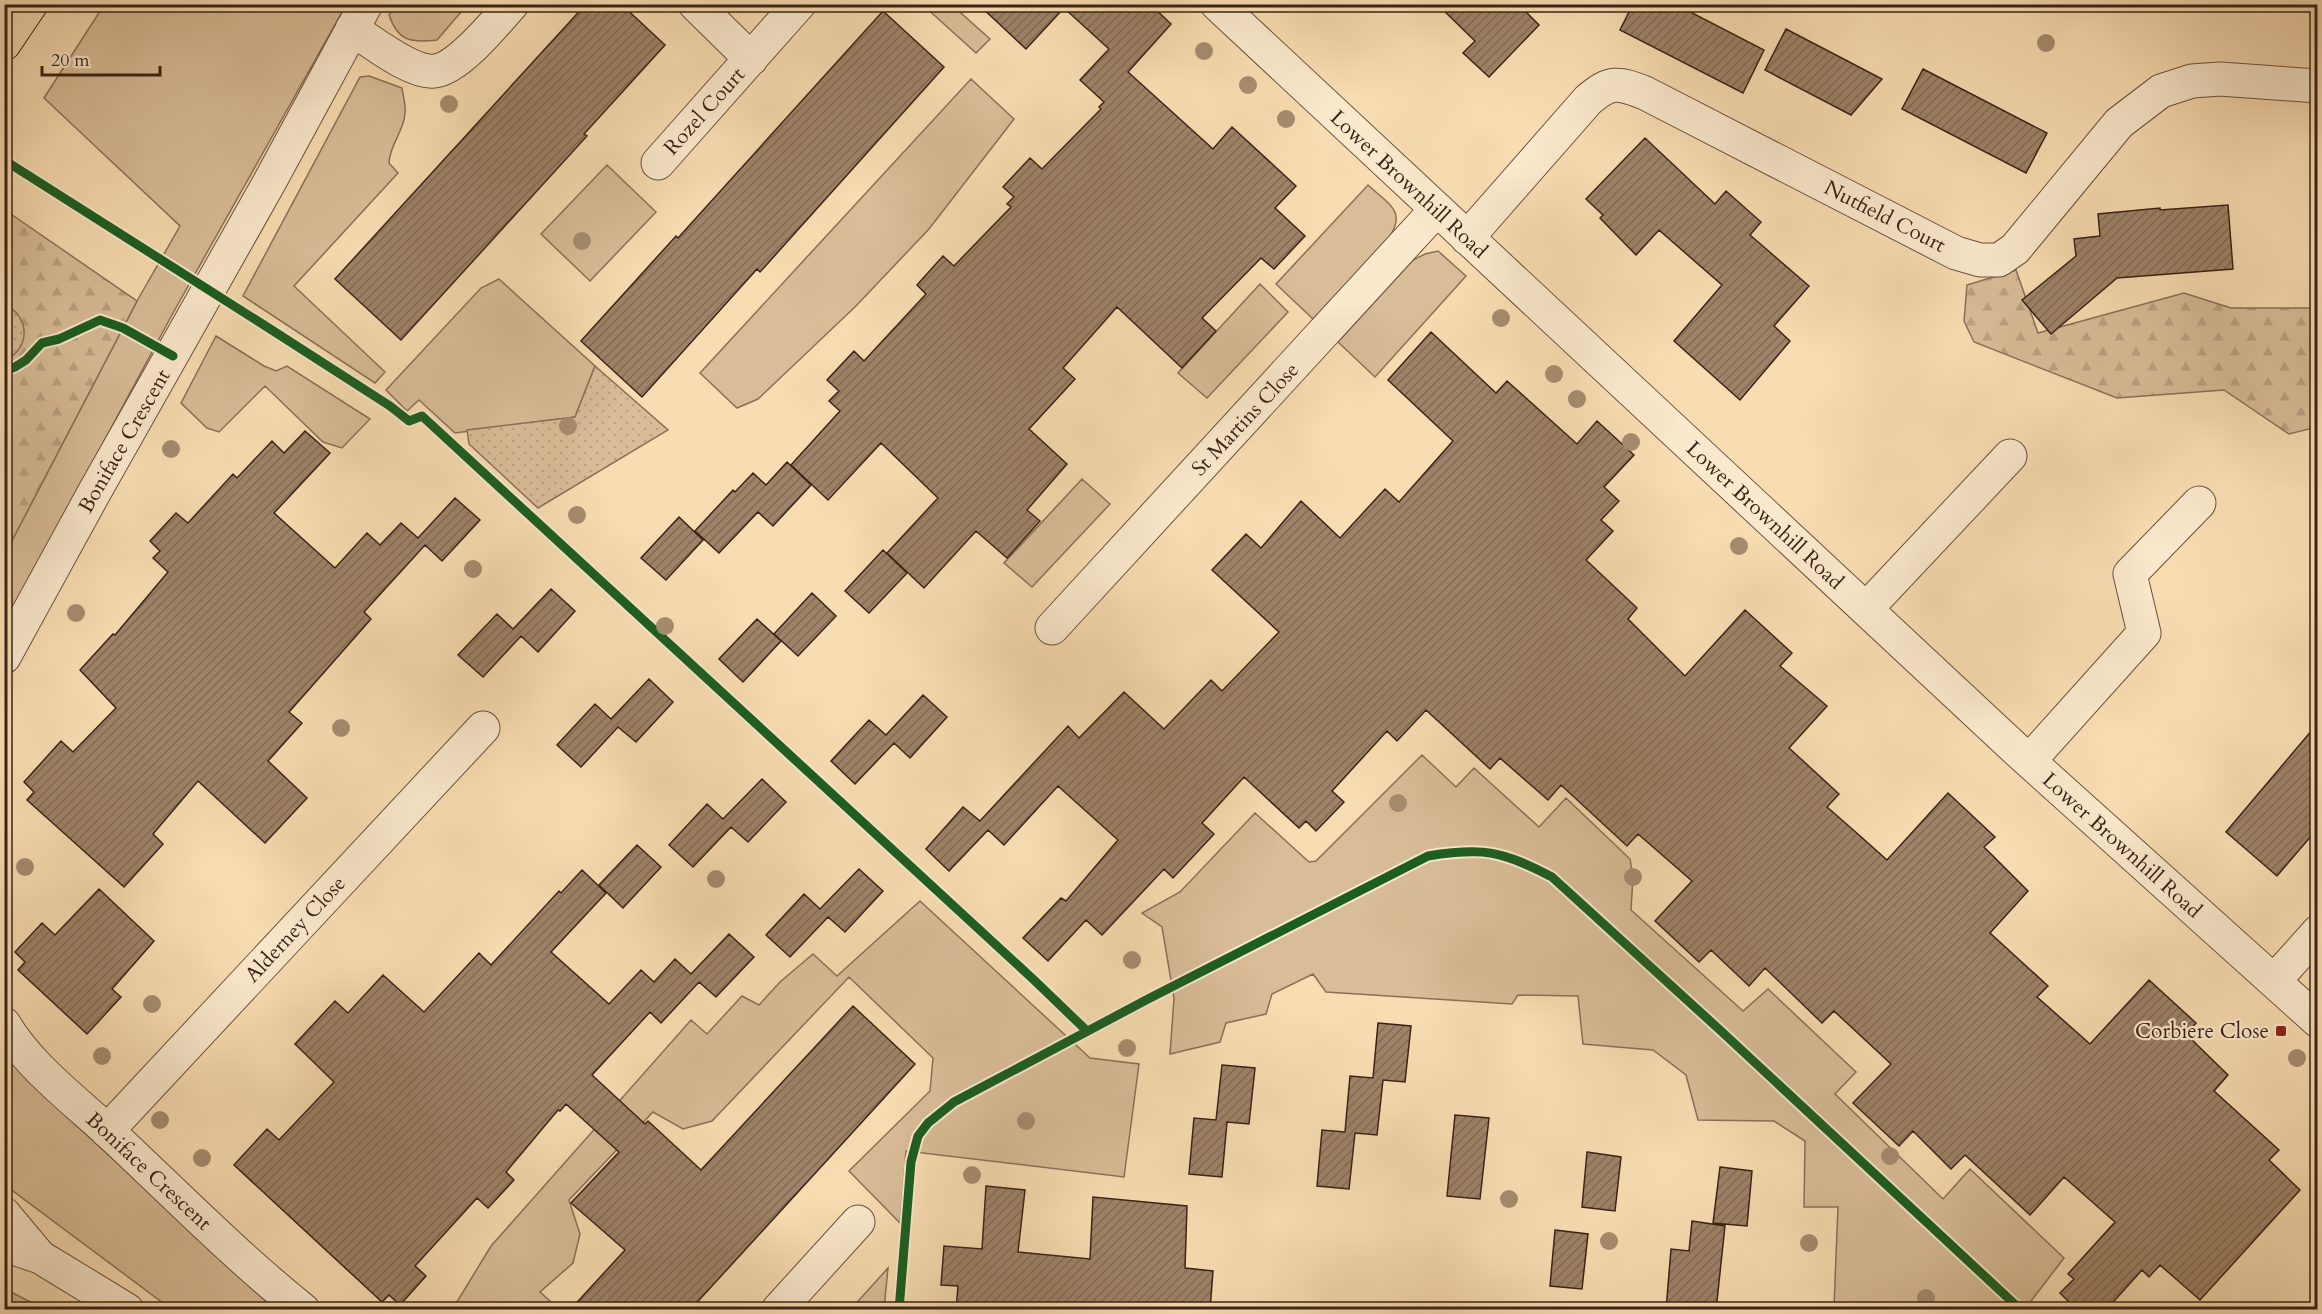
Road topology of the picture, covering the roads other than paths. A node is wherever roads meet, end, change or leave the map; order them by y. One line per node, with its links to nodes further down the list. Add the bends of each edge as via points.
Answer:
1 (31, 4): 7 (main road)
2 (512, 4): 6 (street, via 468,52 435,71 397,58)
3 (695, 4): 8 (street, Rozel Court)
4 (799, 4): 8 (street, Rozel Court)
5 (1217, 4): 11 (street, Lower Brownhill Road)
6 (359, 17): 17 (street, Boniface Crescent)
7 (4, 44)
8 (751, 59): 10 (street, Rozel Court)
9 (2318, 86): 12 (street, Nutfield Court, via 2220,79 2192,81 2161,91 2119,123 2015,249 1999,260 1980,260 1956,253 1644,93 1624,84 1605,86 1588,100)
10 (658, 163)
11 (1437, 209): 12 (street, Lower Brownhill Road); 16 (street, St Martins Close)
12 (1467, 238): 15 (street, Lower Brownhill Road)
13 (2010, 456): 15 (street)
14 (2199, 503): 19 (street, via 2130,573 2144,633)
15 (1866, 609): 19 (street, Lower Brownhill Road)
16 (1052, 628)
17 (4, 657)
18 (483, 728): 24 (street, Alderney Close)
19 (2029, 761): 21 (street, Lower Brownhill Road)
20 (2318, 932): 21 (street)
21 (2274, 981): 22 (street, Lower Brownhill Road)
22 (2318, 1021)
23 (4, 1024): 24 (street, Boniface Crescent, via 49,1078)
24 (107, 1131): 30 (street, Boniface Crescent)
25 (4, 1214): 28 (street)
26 (858, 1222): 31 (street)
27 (4, 1245): 28 (street)
28 (40, 1257): 29 (street)
29 (127, 1310)
30 (303, 1310)
31 (778, 1310)

